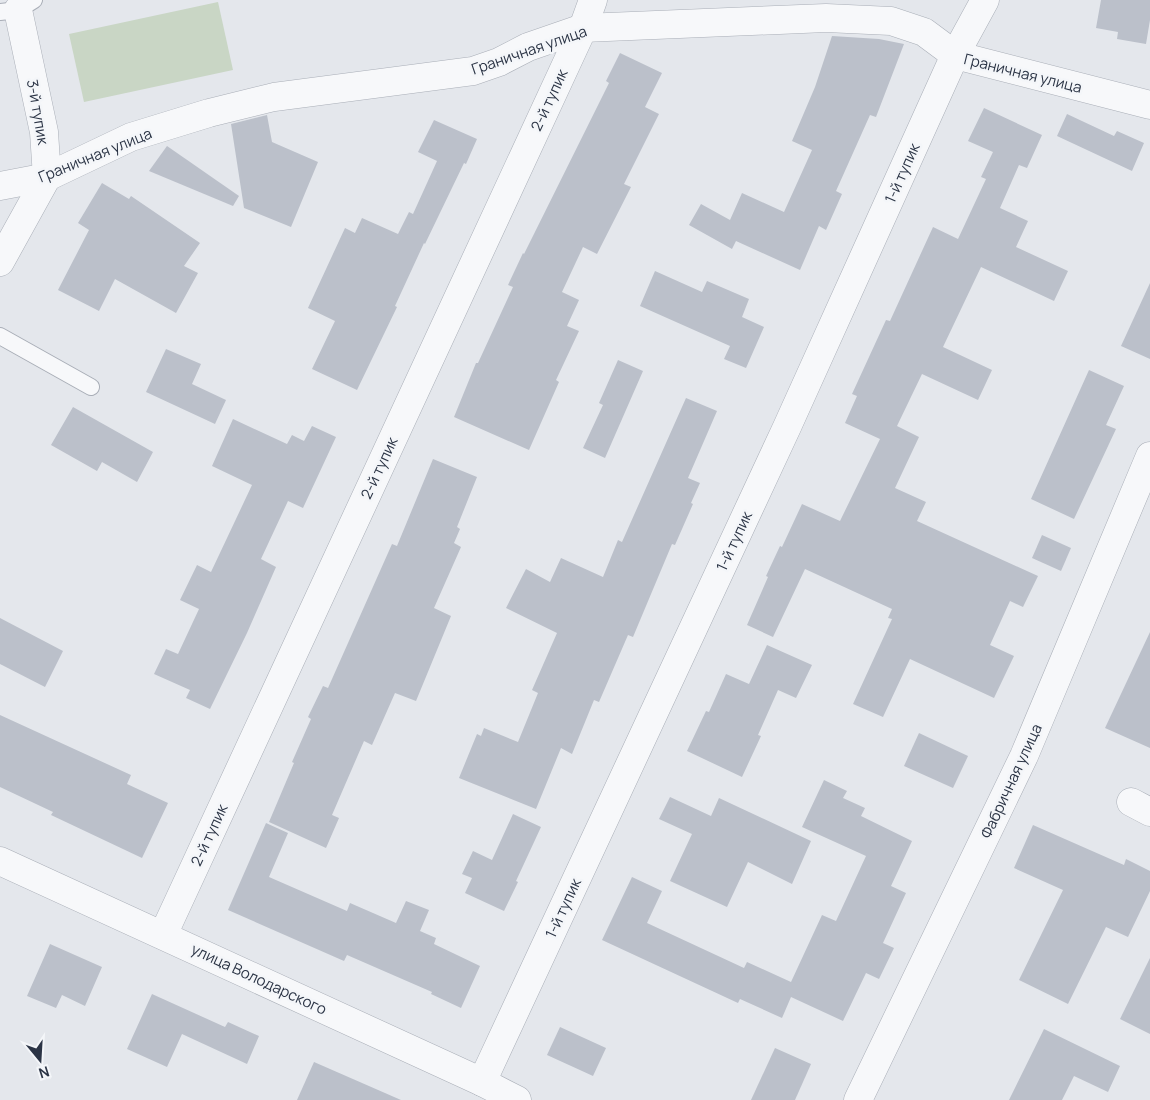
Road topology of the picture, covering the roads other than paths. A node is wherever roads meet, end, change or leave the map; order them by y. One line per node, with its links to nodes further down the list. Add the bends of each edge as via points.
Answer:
1 (593, 0): 4 (street, 2-й тупик)
2 (985, 0): 5 (street, 1-й тупик)
3 (17, 7): 7 (street, 3-й тупик, via 44,132)
4 (583, 28): 5 (street, Граничная улица, via 826,18 891,21 924,32); 7 (street, Граничная улица, via 473,71 274,97 209,113 131,138); 14 (street, 2-й тупик)
5 (955, 55): 6 (street, Граничная улица); 15 (street, 1-й тупик, via 783,436)
6 (1150, 105)
7 (47, 177): 8 (street, Граничная улица); 9 (street)
8 (0, 186)
9 (0, 262)
10 (0, 336): 11 (lane)
11 (91, 387)
12 (1150, 456): 17 (street, Фабричная улица, via 1024,756)
13 (0, 861): 14 (street, улица Володарского)
14 (163, 934): 15 (street, улица Володарского)
15 (482, 1082): 16 (street, улица Володарского)
16 (517, 1100)
17 (858, 1100)

